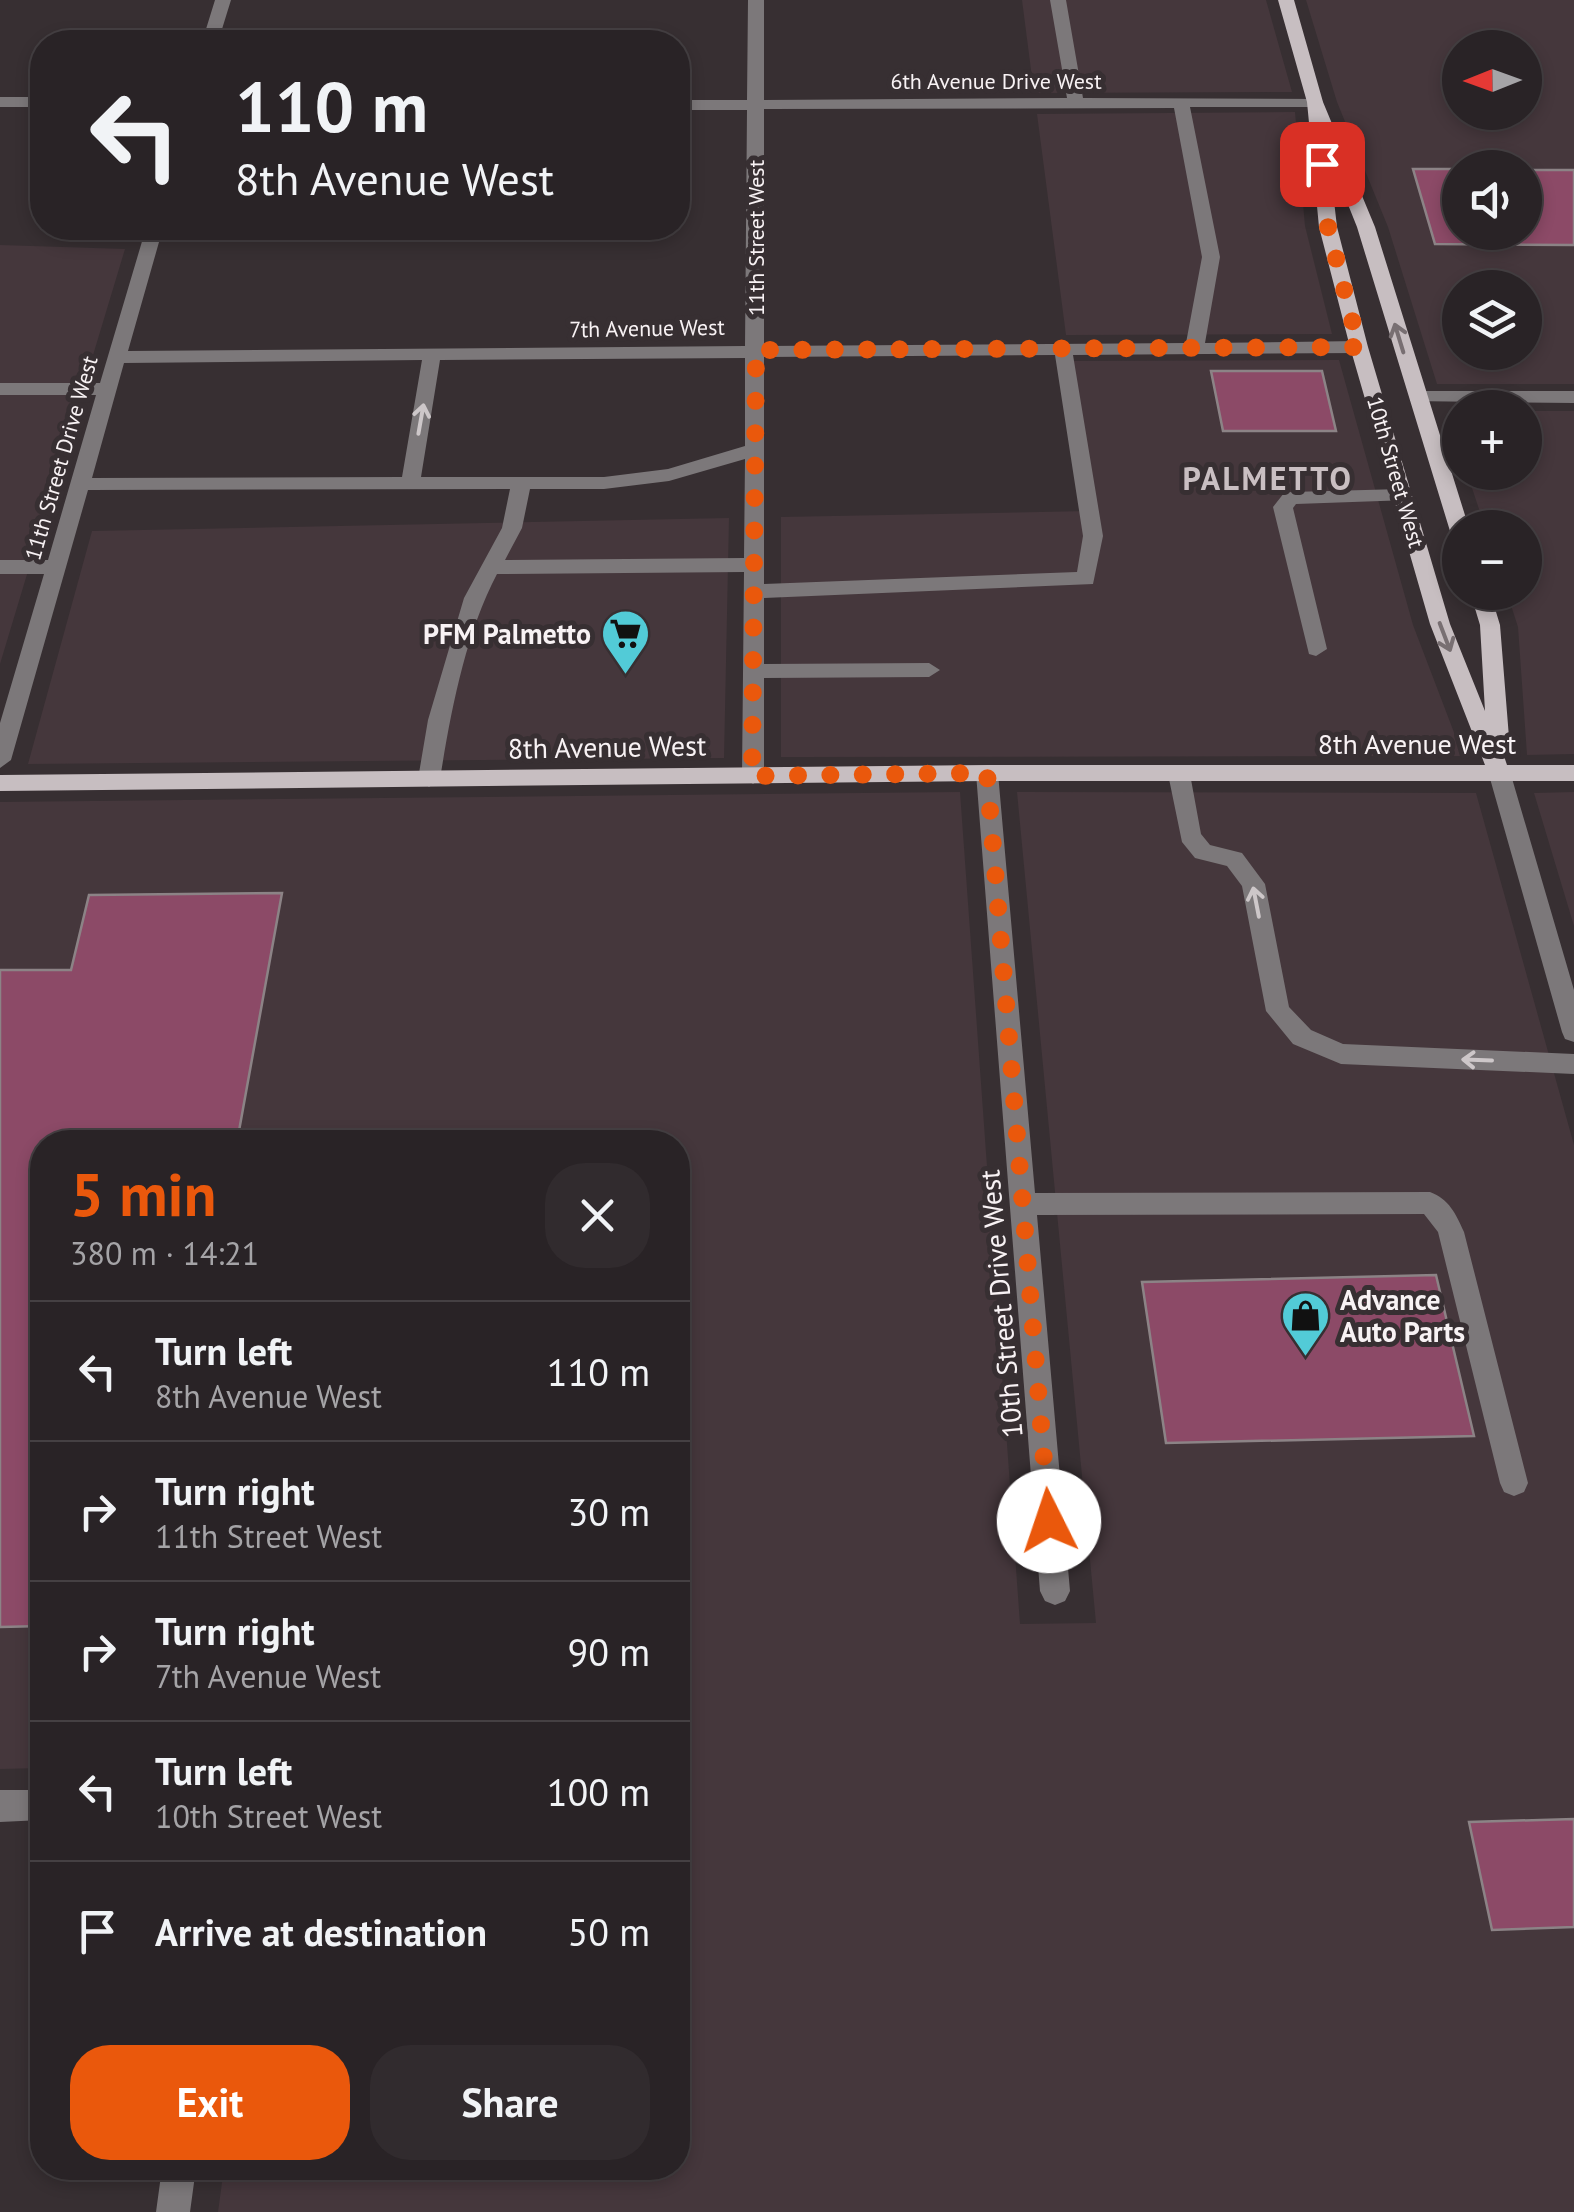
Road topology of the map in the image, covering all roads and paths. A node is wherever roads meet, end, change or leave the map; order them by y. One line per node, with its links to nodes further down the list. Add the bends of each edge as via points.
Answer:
1 (223, 0): 5 (street)
2 (756, 0): 11 (street, 11th Street West)
3 (1058, 0): 10 (street)
4 (1286, 0): 8 (main road, 10th Street West)
5 (214, 30)
6 (0, 102): 7 (street)
7 (30, 102)
8 (1315, 102): 9 (street, 6th Avenue Drive West); 14 (main road, 10th Street West, via 1328,227); 22 (main road, 10th Street West, one-way to 8, via 1366,227)
9 (1181, 103): 10 (street, 6th Avenue Drive West); 16 (street, via 1211,257 1208,290 1193,324)
10 (1076, 104): 11 (street, 6th Avenue Drive West)
11 (756, 105): 12 (street, 6th Avenue Drive West); 17 (street, 11th Street West)
12 (690, 106)
13 (150, 240): 19 (street, 11th Street Drive West)
14 (1359, 347): 16 (street, 7th Avenue West); 28 (main road, 10th Street West)
15 (1063, 348): 16 (street, 7th Avenue West); 17 (street, 7th Avenue West); 34 (street, via 1093,536 1086,580)
16 (1196, 348)
17 (756, 350): 18 (street, 7th Avenue West); 24 (street, 11th Street West)
18 (432, 354): 19 (street, 7th Avenue West); 26 (street, one-way to 18)
19 (116, 357): 21 (street, 11th Street Drive West)
20 (0, 389): 21 (street)
21 (106, 389): 25 (street, 11th Street Drive West)
22 (1417, 397): 23 (street); 29 (main road, 10th Street West)
23 (1574, 397)
24 (756, 449): 27 (street, via 644,479); 30 (street, 11th Street West)
25 (80, 484): 26 (street); 33 (street, 11th Street Drive West)
26 (410, 484): 27 (street)
27 (521, 485): 31 (street, via 512,528)
28 (1402, 495): 36 (street, via 1291,498 1283,507); 43 (main road, 10th Street West, one-way to 43, via 1440,624)
29 (1453, 510)
30 (754, 565): 31 (street); 34 (street, 11th Street West)
31 (489, 567): 45 (street, via 446,695)
32 (0, 568): 33 (street)
33 (56, 568): 39 (street, 11th Street Drive West)
34 (754, 590): 38 (street, 11th Street West)
35 (1485, 610): 43 (main road, 10th Street West)
36 (1316, 650)
37 (929, 670): 38 (street)
38 (754, 671): 44 (street, 11th Street West)
39 (0, 760)
40 (987, 773): 42 (main road, 8th Avenue West); 44 (main road, 8th Avenue West); 50 (street, 10th Street Drive West)
41 (1574, 773): 43 (main road, 8th Avenue West)
42 (1179, 774): 43 (main road, 8th Avenue West); 49 (street, one-way to 42, via 1340,1054 1302,1037 1278,1011 1253,884 1234,859 1204,852 1190,836)
43 (1500, 775): 47 (street, 10th Street West)
44 (752, 776): 45 (main road, 8th Avenue West)
45 (429, 779): 46 (main road, 8th Avenue West)
46 (0, 783)
47 (1569, 1000): 48 (street, 10th Street West)
48 (1574, 1032)
49 (1574, 1064)
50 (1023, 1204): 51 (street, via 1430,1204 1451,1232); 52 (street, 10th Street Drive West)
51 (1514, 1482)
52 (1055, 1591)
53 (30, 1805): 54 (street)
54 (0, 1806)
55 (177, 2180): 56 (street)
56 (173, 2212)

